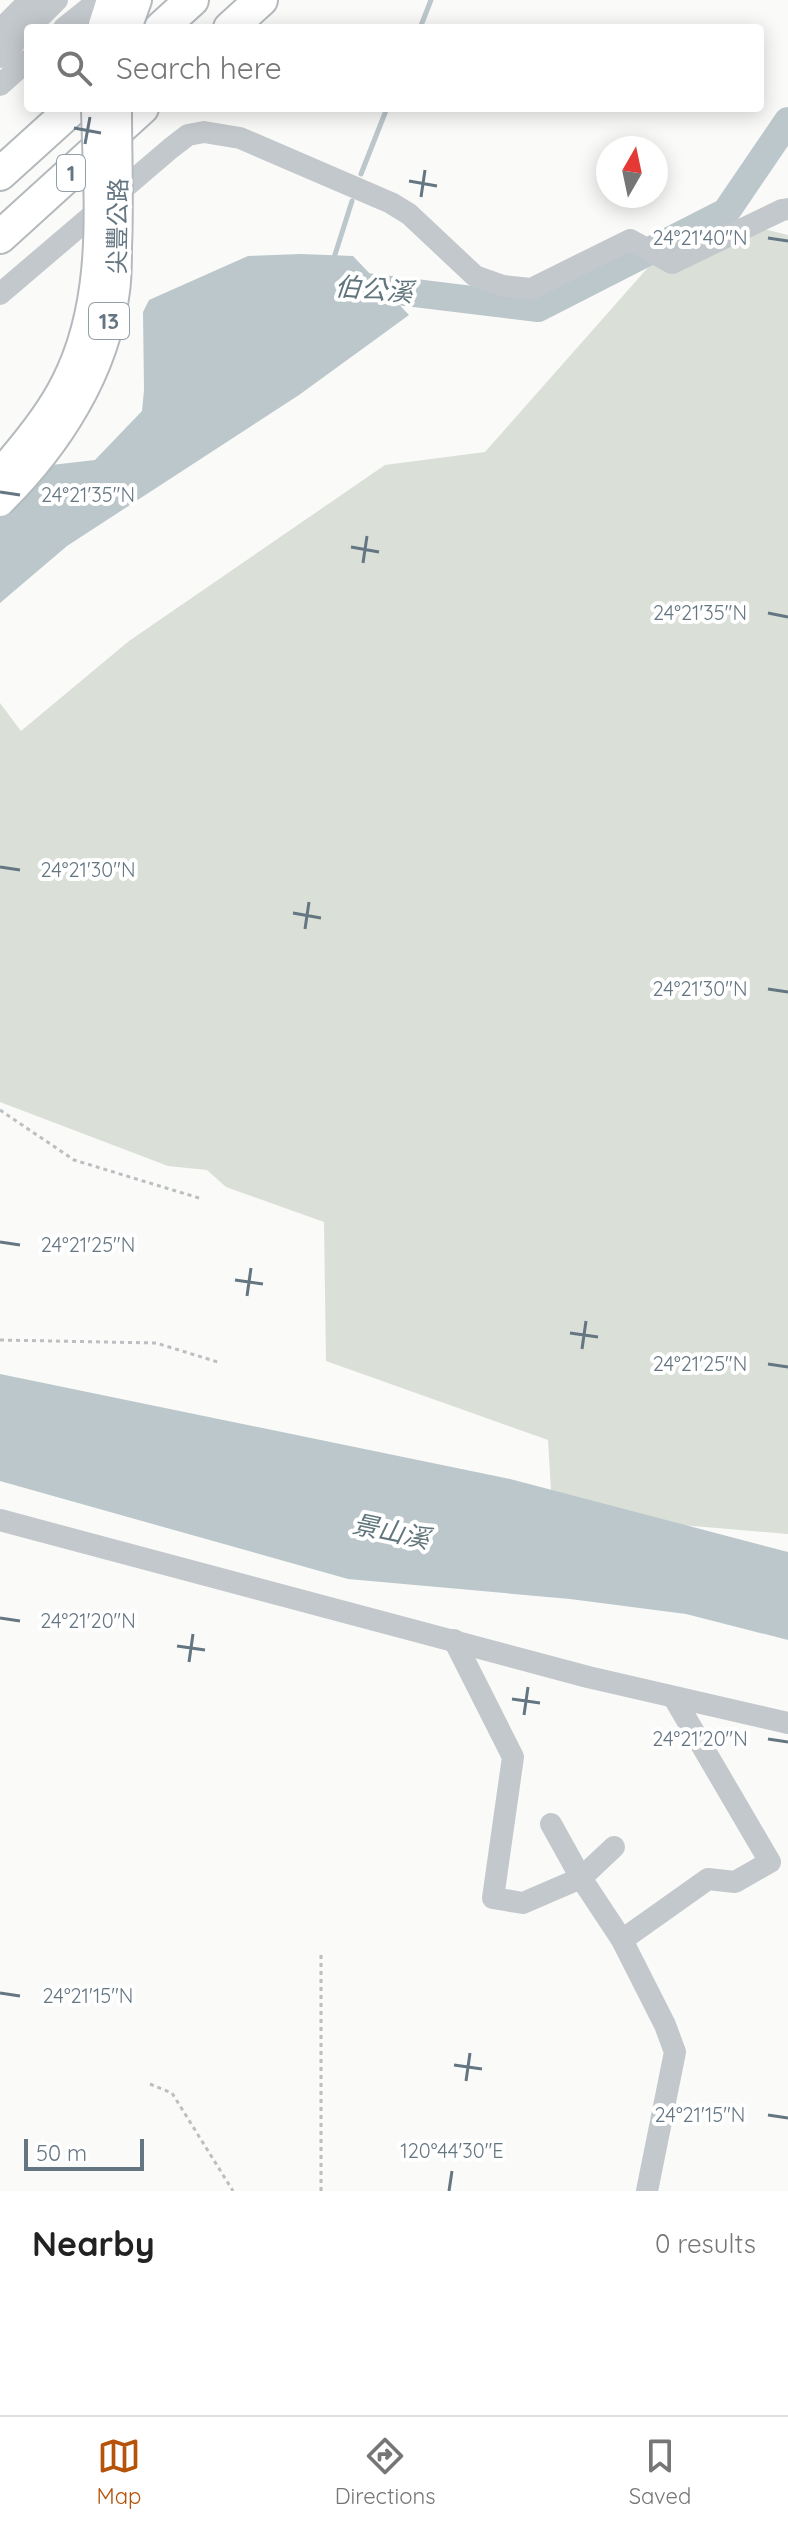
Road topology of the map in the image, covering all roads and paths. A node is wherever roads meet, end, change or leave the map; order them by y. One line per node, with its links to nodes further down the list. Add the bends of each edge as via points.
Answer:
1 (30, 0): 14 (street)
2 (57, 0): 8 (street)
3 (99, 0): 9 (street)
4 (111, 0): 10 (main road)
5 (137, 0): 11 (main road)
6 (192, 0): 12 (highway)
7 (261, 0): 13 (highway)
8 (34, 24)
9 (69, 24)
10 (103, 24)
11 (128, 24)
12 (165, 24)
13 (234, 24)
14 (0, 30)
15 (24, 34): 16 (street)
16 (0, 57)
17 (24, 64): 18 (street)
18 (0, 85)
19 (69, 112): 23 (highway, 1)
20 (96, 112): 27 (main road, 尖豐公路 / 13, bridge, via 99,244 83,339 50,409)
21 (117, 112): 28 (main road, 尖豐公路 / 13, bridge, via 116,290 108,326 78,402)
22 (138, 112): 25 (highway, 1)
23 (0, 174)
24 (788, 209): 26 (street, via 672,263 630,240 531,289 503,286 475,276 391,203 240,138 204,132 179,142)
25 (0, 237)
26 (0, 294)
27 (0, 473)
28 (0, 502)
29 (0, 1110): 30 (path, via 74,1160)
30 (199, 1198)
31 (0, 1340): 32 (path, via 156,1343)
32 (221, 1363)
33 (0, 1520): 34 (street)
34 (454, 1640): 35 (street); 39 (street, via 513,1757 493,1898 523,1903)
35 (674, 1698): 36 (street); 40 (street, via 770,1862 735,1882 708,1879)
36 (788, 1723)
37 (551, 1824): 39 (street)
38 (614, 1847): 39 (street)
39 (581, 1878): 40 (street)
40 (622, 1940): 45 (street, via 675,2052)
41 (321, 1954): 44 (path)
42 (150, 2084): 43 (path, via 172,2093)
43 (233, 2191)
44 (321, 2191)
45 (647, 2191)

